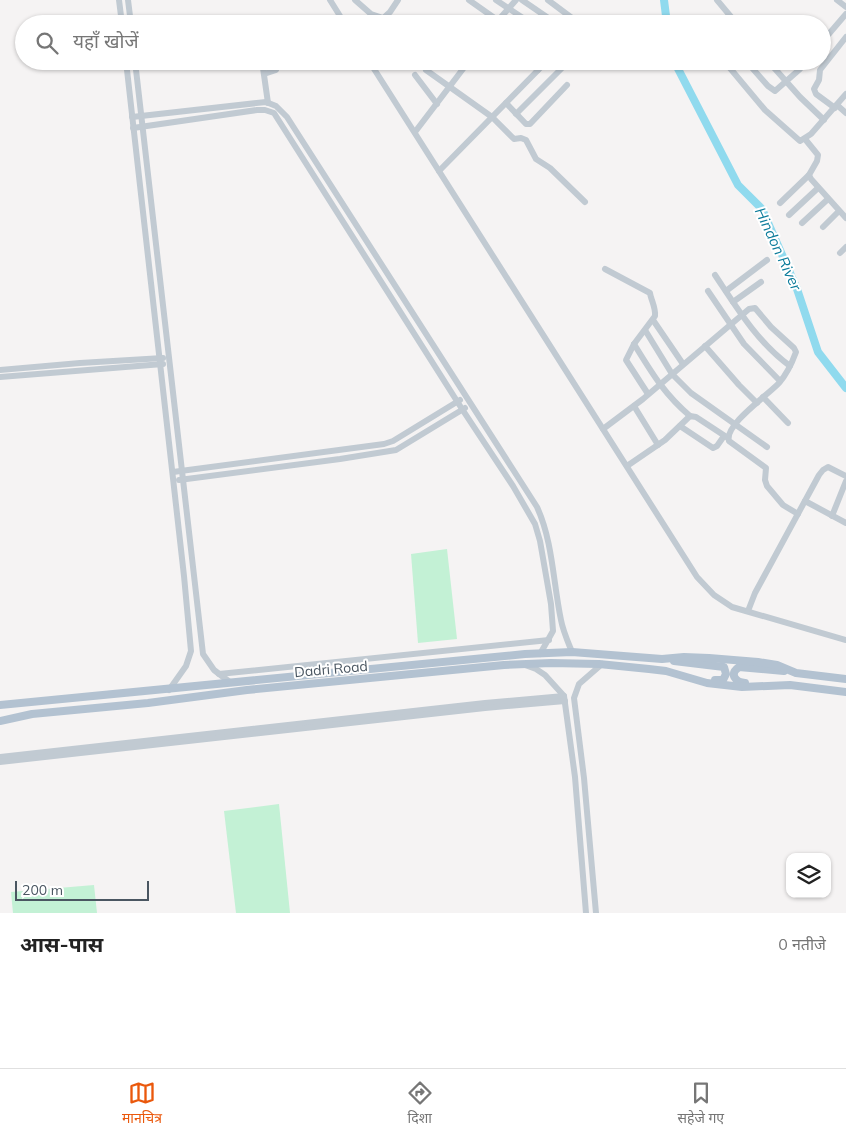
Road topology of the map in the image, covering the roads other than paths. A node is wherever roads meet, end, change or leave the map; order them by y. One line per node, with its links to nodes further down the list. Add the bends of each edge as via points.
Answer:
1 (119, 0): 15 (street)
2 (128, 0): 16 (street)
3 (330, 0): 17 (street)
4 (356, 0): 18 (street)
5 (398, 0): 19 (street)
6 (469, 0): 20 (street)
7 (496, 0): 13 (street)
8 (516, 0): 13 (street)
9 (522, 0): 23 (street)
10 (548, 0): 24 (street)
11 (717, 0): 25 (street)
12 (837, 0): 14 (street)
13 (508, 7): 21 (street); 22 (street)
14 (846, 8): 26 (street)
15 (121, 15)
16 (129, 15)
17 (340, 15)
18 (374, 15)
19 (386, 15)
20 (489, 15)
21 (503, 15)
22 (519, 15)
23 (544, 15)
24 (568, 15)
25 (730, 15)
26 (831, 29)
27 (846, 37): 28 (street)
28 (831, 56)
29 (127, 70): 56 (street)
30 (136, 70): 57 (street)
31 (263, 70): 43 (street)
32 (276, 70): 43 (street)
33 (375, 70): 62 (street)
34 (426, 70): 47 (street)
35 (462, 70): 47 (street)
36 (538, 70): 50 (street)
37 (560, 70): 55 (street)
38 (731, 70): 63 (street, via 764,110 798,140)
39 (754, 70): 45 (street, via 773,90)
40 (776, 70): 45 (street)
41 (797, 70): 45 (street)
42 (820, 70): 52 (street, via 814,89 816,94)
43 (264, 74): 49 (street)
44 (415, 75): 51 (street)
45 (786, 82): 59 (street)
46 (567, 86): 55 (street, via 530,124)
47 (450, 87): 51 (street); 58 (street)
48 (846, 94): 52 (street)
49 (270, 103): 53 (street); 57 (street); 100 (street, via 281,110 291,124)
50 (506, 103): 55 (street); 58 (street)
51 (437, 104): 62 (street)
52 (836, 106): 54 (street); 59 (street)
53 (270, 111): 60 (street, via 257,110); 102 (street)
54 (846, 112)
55 (516, 114)
56 (132, 117): 57 (street); 61 (street)
57 (141, 117): 60 (street)
58 (492, 117): 64 (street); 68 (street, via 514,139 526,140 536,158)
59 (824, 120): 63 (street)
60 (142, 126): 61 (street); 90 (street)
61 (133, 128): 91 (street)
62 (414, 132): 64 (street)
63 (805, 140): 65 (street, via 818,154)
64 (439, 171): 111 (street)
65 (810, 175): 66 (street); 69 (street)
66 (818, 188): 67 (street); 71 (street)
67 (828, 199): 70 (street); 73 (street)
68 (585, 202)
69 (780, 203)
70 (839, 211): 72 (street); 74 (street)
71 (790, 215)
72 (846, 218)
73 (802, 223)
74 (823, 227)
75 (846, 247): 76 (street)
76 (840, 253)
77 (767, 260): 81 (street)
78 (604, 269): 85 (street, via 648,290 656,312)
79 (715, 276): 81 (street)
80 (761, 282): 83 (street)
81 (726, 291): 83 (street)
82 (708, 292): 86 (street)
83 (733, 302): 84 (street)
84 (742, 315): 86 (street); 93 (street, via 776,356); 93 (street, via 752,308 757,309 770,327 795,350)
85 (653, 320): 87 (street); 92 (street)
86 (730, 325): 89 (street); 97 (street)
87 (644, 330): 88 (street); 95 (street)
88 (634, 344): 98 (street); 99 (street, via 626,360)
89 (705, 346): 92 (street); 103 (street)
90 (169, 361): 91 (street); 117 (street)
91 (160, 362): 94 (street, via 80,363); 96 (street); 116 (street)
92 (683, 364): 95 (street)
93 (790, 366): 97 (street)
94 (0, 370)
95 (672, 374): 98 (street); 109 (street, via 691,393)
96 (0, 377)
97 (780, 381): 101 (street)
98 (659, 385): 99 (street); 107 (street)
99 (648, 394): 105 (street)
100 (465, 396): 102 (street); 104 (street)
101 (763, 397): 103 (street); 108 (street)
102 (458, 401): 106 (street); 117 (street, via 384,444)
103 (757, 403): 109 (street)
104 (470, 404): 106 (street); 131 (street, via 537,507 544,523 561,620)
105 (634, 406): 111 (street); 113 (street)
106 (462, 409): 119 (street, via 396,450); 129 (street, via 535,524 551,604 553,631)
107 (690, 416): 110 (street); 112 (street)
108 (788, 423)
109 (735, 425): 112 (street); 114 (street)
110 (680, 426): 112 (street, via 713,448); 113 (street)
111 (603, 429): 115 (street)
112 (726, 437): 123 (street, via 766,468 767,486 783,505)
113 (658, 445): 115 (street)
114 (767, 447)
115 (627, 466): 128 (street, via 697,577 714,596 732,607)
116 (173, 472): 117 (street); 120 (street)
117 (182, 472): 119 (street)
118 (846, 476): 122 (street, via 825,468)
119 (183, 480): 120 (street); 126 (street)
120 (174, 481): 127 (street)
121 (846, 481): 124 (street)
122 (805, 501): 123 (street); 124 (street)
123 (798, 514): 128 (street)
124 (832, 516): 125 (street)
125 (846, 523)
126 (194, 575): 127 (street); 138 (street, via 203,654)
127 (184, 576): 142 (street, via 191,651 186,666)
128 (748, 611): 130 (street)
129 (549, 640): 132 (street); 138 (street)
130 (846, 640)
131 (572, 652): 132 (main road, Dadri Road); 133 (main road, Dadri Road)
132 (540, 654): 140 (main road, Dadri Road)
133 (662, 659): 136 (main road, Dadri Road, via 721,665 726,674 720,681); 137 (main road, Dadri Road, via 684,657 758,662)
134 (522, 664): 135 (main road, Dadri Road); 144 (street, via 545,675); 146 (main road, Dadri Road, via 247,690 32,714)
135 (602, 664): 136 (main road, Dadri Road); 147 (street, via 576,690)
136 (666, 672): 141 (main road, Dadri Road, via 707,683 742,687)
137 (796, 673): 139 (main road, Dadri Road); 141 (main road, Dadri Road, via 744,666 735,670 733,675 739,682)
138 (219, 674): 140 (street)
139 (846, 679)
140 (231, 682): 142 (main road, Dadri Road)
141 (790, 685): 143 (main road, Dadri Road)
142 (169, 690): 145 (main road, Dadri Road)
143 (846, 692)
144 (565, 699): 148 (street); 149 (street, via 485,703); 150 (street)
145 (0, 705)
146 (0, 721)
147 (577, 727): 148 (street); 152 (street)
148 (569, 728): 151 (street)
149 (0, 757)
150 (0, 762)
151 (586, 913)
152 (596, 913)

